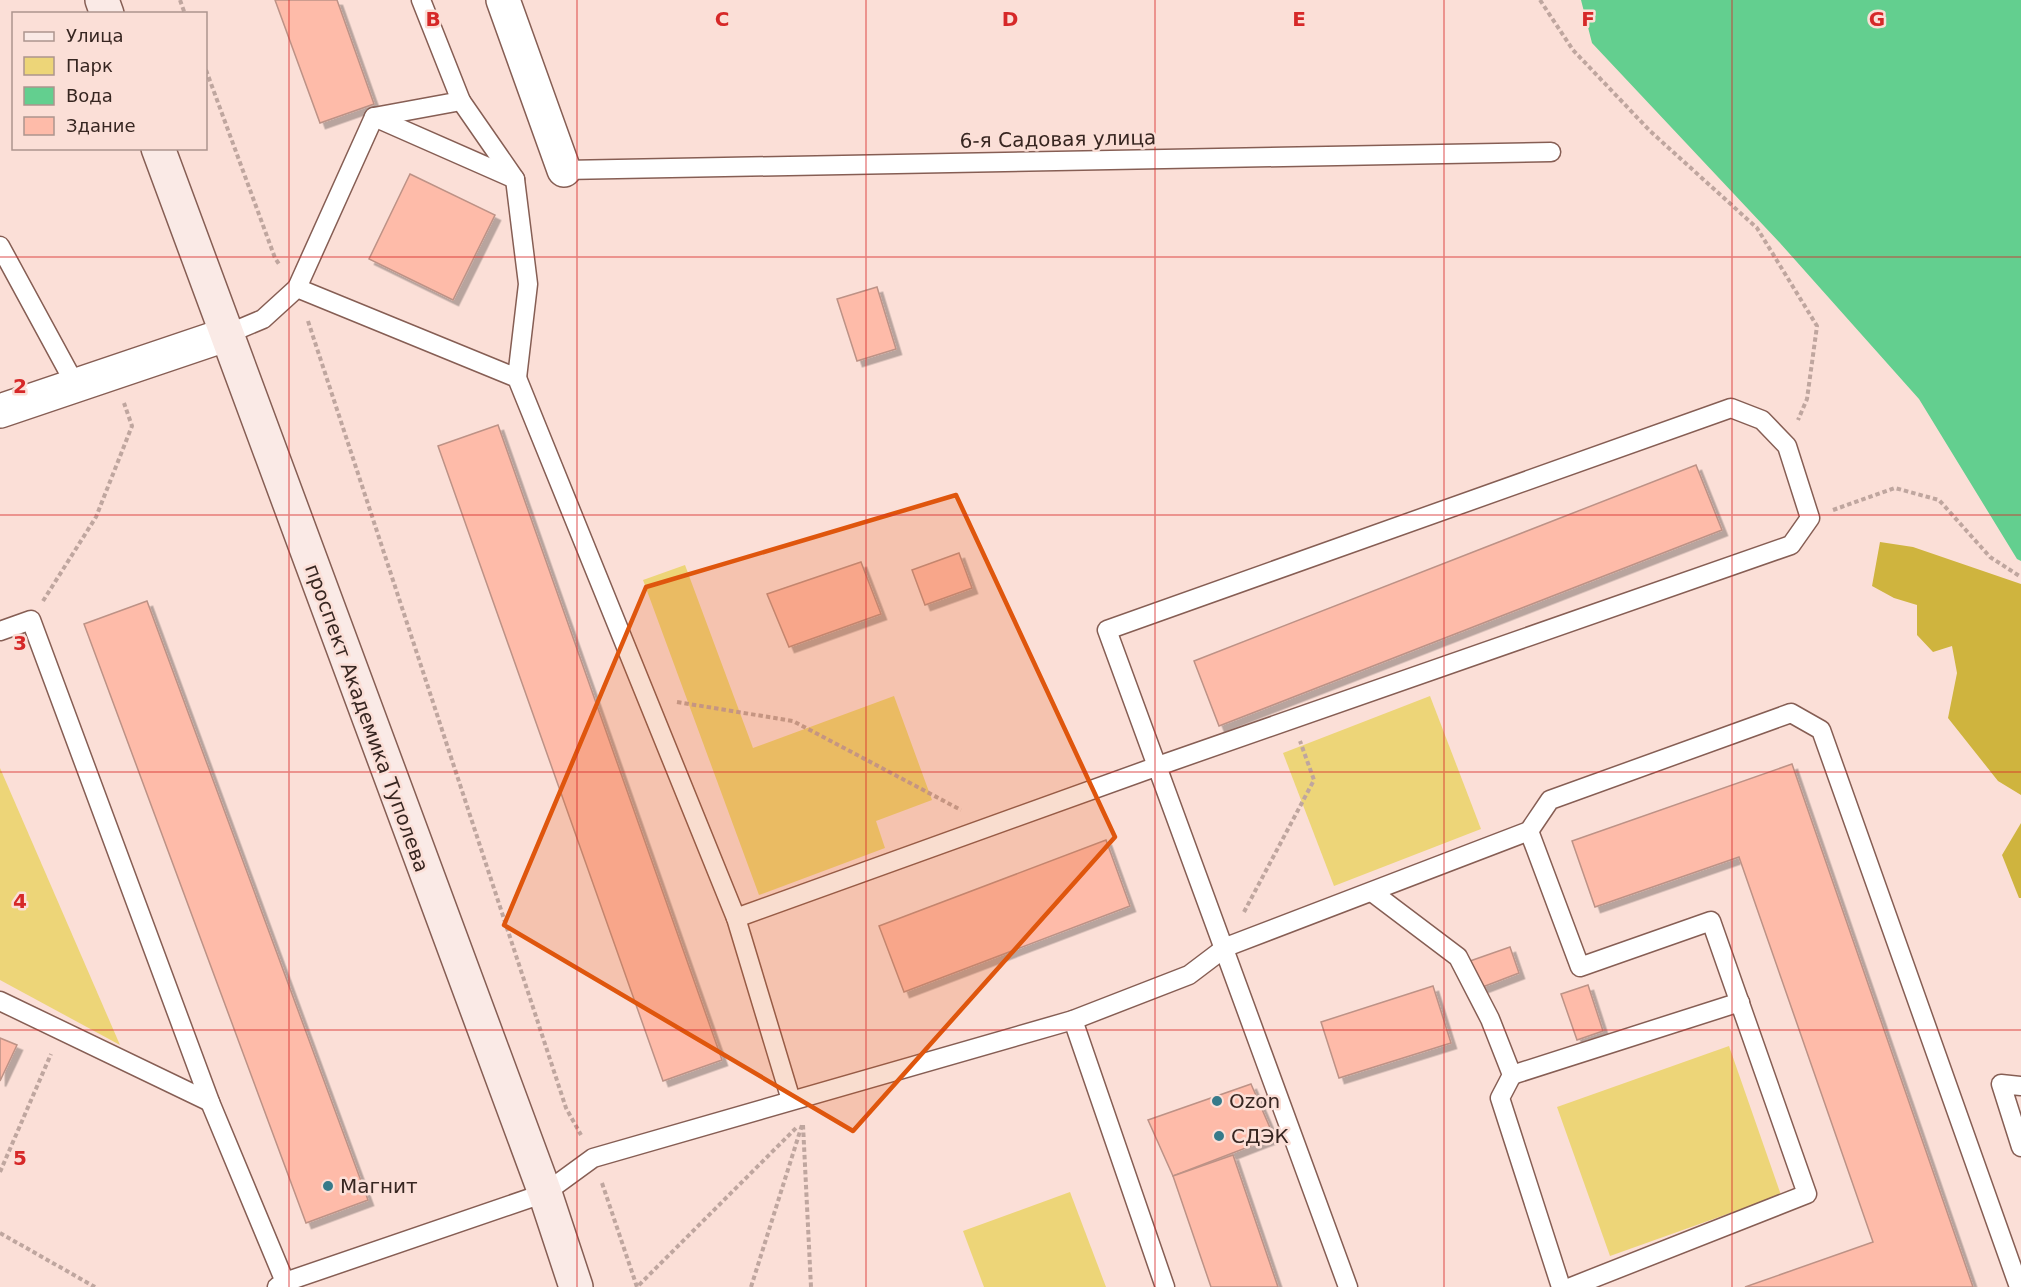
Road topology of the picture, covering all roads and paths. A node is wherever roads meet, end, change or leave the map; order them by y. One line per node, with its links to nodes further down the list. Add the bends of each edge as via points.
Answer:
1 (421, 0): 5 (lane)
2 (503, 0): 9 (street)
3 (1540, 0): 18 (path, via 1573,50 1650,131 1757,228 1817,326 1807,399)
4 (207, 73): 12 (path, via 275,258)
5 (461, 100): 6 (lane); 10 (lane)
6 (374, 117): 10 (lane); 12 (lane)
7 (159, 150): 13 (main road, проспект Академика Туполева)
8 (1551, 152): 9 (lane, 6-я Садовая улица)
9 (564, 170)
10 (514, 179): 15 (lane, via 528,284)
11 (0, 246): 16 (lane)
12 (297, 288): 13 (lane, via 263,320); 15 (lane); 41 (path, via 566,1108)
13 (225, 335): 14 (street); 43 (main road, проспект Академика Туполева)
14 (112, 372): 16 (street); 21 (path, via 132,426 96,517)
15 (517, 378): 23 (lane)
16 (75, 384): 17 (street)
17 (0, 411)
18 (1787, 446): 19 (lane); 25 (lane, via 1762,420 1731,408 1107,630)
19 (1810, 518): 20 (path, via 1895,488 1939,500 1990,557); 24 (lane, via 1791,545)
20 (2021, 577)
21 (31, 620): 22 (lane); 38 (lane)
22 (0, 631)
23 (646, 697): 26 (path, via 793,722 915,783); 29 (lane)
24 (1293, 719): 25 (lane); 30 (path, via 1314,780)
25 (1158, 766): 26 (lane); 30 (lane)
26 (990, 827): 29 (lane)
27 (1528, 831): 28 (lane); 32 (lane, via 1580,967 1711,921); 54 (lane, via 1550,800 1791,713 1821,730)
28 (1372, 892): 30 (lane); 35 (lane, via 1458,957 1490,1019)
29 (736, 918): 37 (lane)
30 (1226, 947): 33 (lane, via 1190,975); 51 (lane)
31 (0, 1001): 34 (lane)
32 (1740, 1002): 35 (lane); 53 (lane, via 1807,1194)
33 (1073, 1020): 37 (lane); 50 (lane)
34 (61, 1031): 38 (lane); 42 (path)
35 (1512, 1075): 52 (lane, via 1500,1098)
36 (2021, 1086): 40 (lane, via 2001,1084)
37 (791, 1100): 41 (lane)
38 (210, 1102): 45 (lane)
39 (803, 1121): 41 (path, via 637,1287); 48 (path); 49 (path)
40 (2021, 1147)
41 (593, 1158): 43 (lane)
42 (0, 1172)
43 (544, 1193): 45 (lane); 47 (main road, проспект Академика Туполева)
44 (0, 1233): 46 (path)
45 (281, 1284)
46 (95, 1287)
47 (576, 1287)
48 (751, 1287)
49 (811, 1287)
50 (1165, 1287)
51 (1348, 1287)
52 (1561, 1287)
53 (1571, 1287)
54 (2019, 1287)

